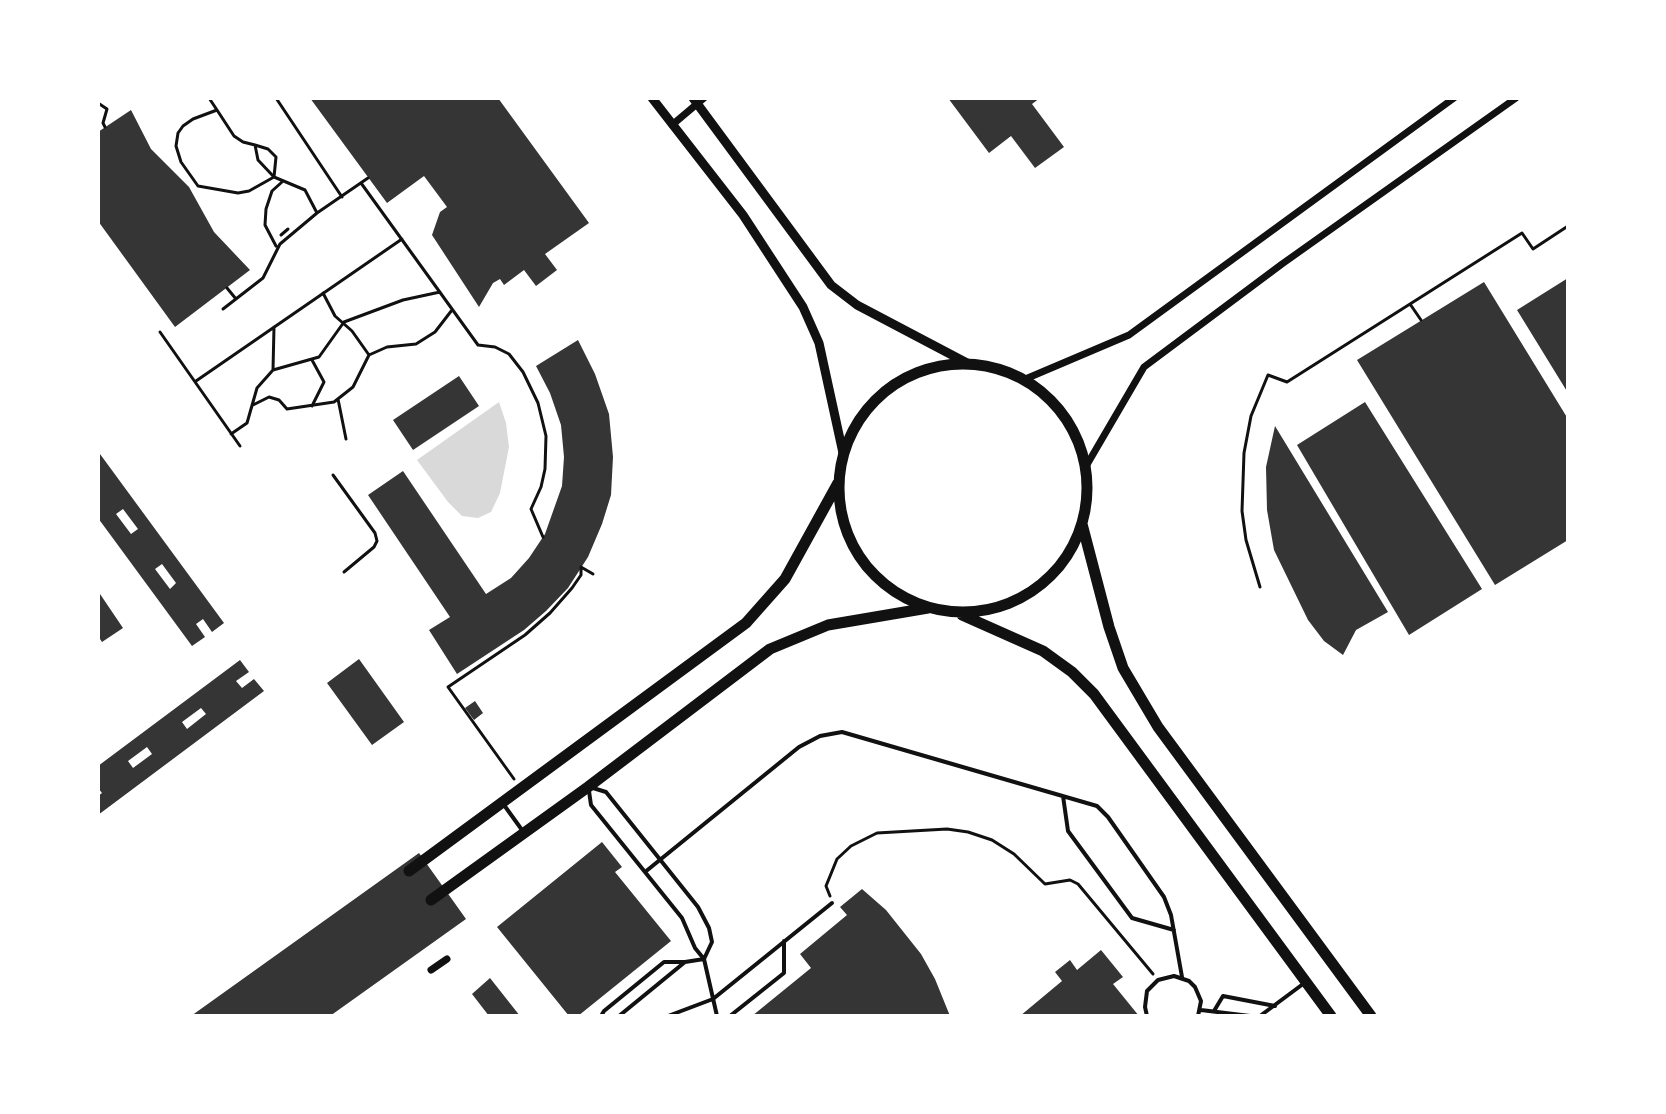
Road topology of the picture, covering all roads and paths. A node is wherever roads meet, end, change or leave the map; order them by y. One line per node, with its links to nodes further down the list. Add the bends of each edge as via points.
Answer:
1 (209, 98): 8 (path)
2 (276, 98): 16 (path)
3 (652, 98): 9 (street)
4 (1454, 98): 39 (street, via 1129,335)
5 (1516, 98): 48 (street, via 1144,367)
6 (698, 100): 9 (street); 37 (street, via 831,285 857,305)
7 (98, 103): 10 (path, via 107,109)
8 (217, 110): 11 (path, via 234,136); 12 (path, via 193,119 178,133 181,162 198,186 238,193)
9 (672, 125): 47 (street, via 743,215 803,307 819,343)
10 (105, 127)
11 (255, 145): 12 (path, via 258,163); 12 (path, via 276,157)
12 (274, 177): 14 (path)
13 (368, 178): 15 (path)
14 (282, 182): 17 (path, via 305,190); 23 (path, via 272,191 266,209 265,225)
15 (361, 183): 16 (path); 22 (path)
16 (342, 197): 17 (path)
17 (316, 212): 18 (path); 23 (path)
18 (309, 215)
19 (1568, 226): 28 (path, via 1533,249 1522,233)
20 (288, 229): 21 (path)
21 (281, 235)
22 (402, 239): 25 (path); 26 (path)
23 (277, 247): 27 (path, via 263,278)
24 (227, 288): 27 (path)
25 (440, 292): 30 (path); 32 (path)
26 (323, 293): 32 (path); 33 (path)
27 (236, 299): 29 (path)
28 (1410, 304): 31 (path); 55 (path, via 1287,382 1268,375 1251,416 1244,453 1242,511)
29 (223, 309)
30 (452, 310): 35 (path, via 435,332 416,344); 52 (path, via 478,345 509,354 538,403 546,453 531,509)
31 (1421, 320)
32 (342, 324): 35 (path); 36 (path)
33 (274, 327): 38 (path); 40 (path)
34 (160, 332): 40 (path)
35 (369, 355): 41 (path, via 353,387)
36 (312, 360): 38 (path); 43 (path, via 324,382)
37 (969, 364): 39 (main road); 47 (main road, via 942,365 891,387 870,405)
38 (273, 370): 42 (path, via 257,388)
39 (1023, 380): 48 (main road, via 1064,417)
40 (196, 381): 44 (path)
41 (338, 399): 43 (path); 45 (path)
42 (253, 405): 43 (path, via 269,397 287,409); 44 (path, via 247,423)
43 (312, 406)
44 (231, 434): 46 (path)
45 (346, 439)
46 (240, 446)
47 (843, 453): 50 (main road)
48 (1085, 468): 51 (main road)
49 (333, 475): 53 (path, via 377,541)
50 (838, 481): 56 (main road, via 840,509 861,560 891,589); 59 (main road, via 785,579 746,623)
51 (1082, 523): 57 (main road, via 1063,561 1035,590 984,612); 91 (main road, via 1123,668 1158,727)
52 (543, 537)
53 (344, 572)
54 (593, 574): 59 (path, via 581,567 581,575 550,613 448,687)
55 (1260, 587)
56 (928, 608): 57 (main road); 58 (main road, via 828,625 770,649)
57 (956, 613): 76 (main road, via 1043,651 1072,672 1135,747)
58 (588, 787): 62 (main road); 63 (lane, via 606,792); 65 (lane, via 591,805)
59 (521, 788): 61 (main road)
60 (1063, 796): 63 (lane, via 842,732 799,747); 68 (lane, via 1097,806 1108,817 1164,897); 68 (lane, via 1068,831 1132,918)
61 (502, 803): 62 (lane); 64 (main road)
62 (525, 833): 66 (main road)
63 (661, 860): 65 (lane); 71 (lane, via 709,928 712,942)
64 (409, 871)
65 (645, 872): 71 (lane, via 682,918)
66 (431, 900)
67 (832, 903): 69 (lane); 75 (path, via 826,886 830,874 851,846 877,833 968,832 1014,854 1045,884 1078,884)
68 (1174, 930): 74 (lane)
69 (784, 941): 77 (lane); 85 (lane, via 784,973)
70 (447, 959): 73 (street)
71 (704, 959): 72 (lane); 77 (lane)
72 (685, 962): 81 (lane, via 664,962); 82 (lane)
73 (431, 970)
74 (1182, 977): 75 (lane); 79 (lane, via 1195,987)
75 (1158, 980): 86 (lane, via 1147,991)
76 (1306, 982): 78 (lane); 90 (main road)
77 (713, 999): 83 (lane); 84 (lane)
78 (1275, 1006): 80 (lane, via 1223,996); 89 (lane)
79 (1201, 1010): 80 (lane); 87 (lane)
80 (1215, 1014): 88 (lane)
81 (601, 1016)
82 (619, 1016)
83 (668, 1016)
84 (717, 1016)
85 (730, 1016)
86 (1147, 1016)
87 (1198, 1016)
88 (1250, 1016)
89 (1260, 1016)
90 (1331, 1016)
91 (1371, 1016)

